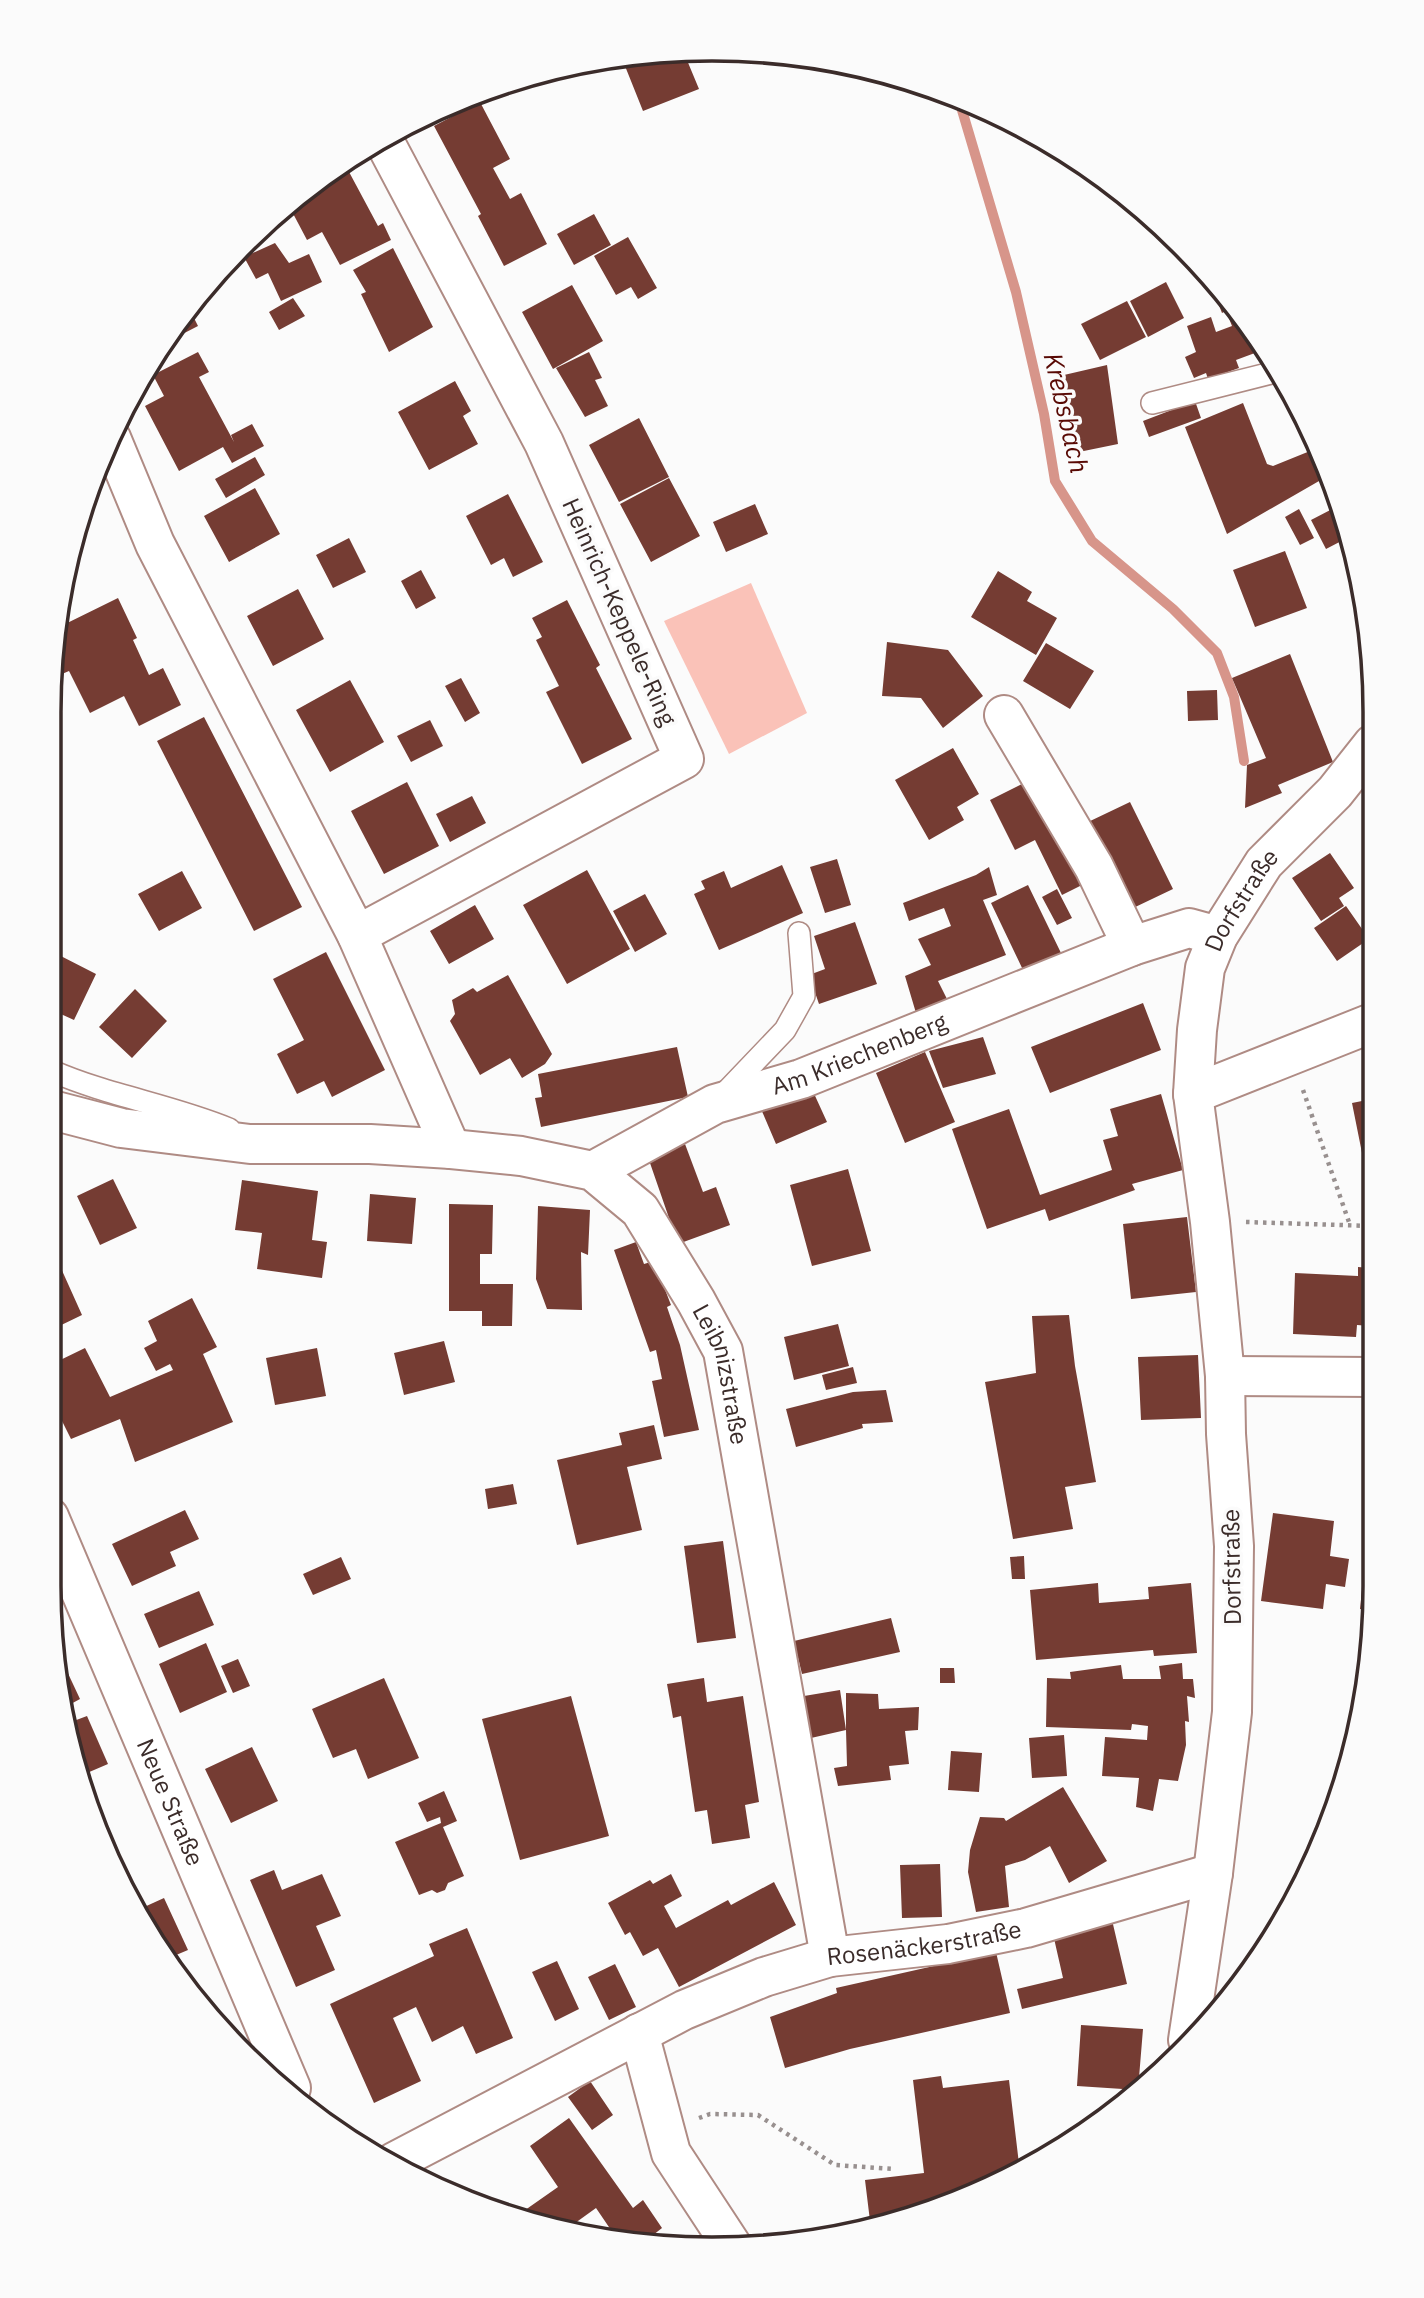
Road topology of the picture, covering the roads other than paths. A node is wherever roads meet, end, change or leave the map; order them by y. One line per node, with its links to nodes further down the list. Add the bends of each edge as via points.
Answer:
1 (388, 148): 8 (street, Heinrich-Keppele-Ring, via 544,443 684,759)
2 (1268, 374): 3 (lane)
3 (1152, 403)
4 (116, 451): 8 (street, via 155,544)
5 (1004, 715): 10 (street, via 1094,867)
6 (1363, 757): 9 (street, Dorfstraße, via 1265,863)
7 (799, 933): 14 (lane, via 804,996 785,1030)
8 (357, 935): 17 (street)
9 (1218, 936): 10 (street, Am Kriechenberg, via 1189,928); 13 (street, Dorfstraße, via 1205,968)
10 (1132, 946): 14 (street, Am Kriechenberg, via 801,1079)
11 (1363, 1027): 13 (street)
12 (61, 1075): 16 (lane, via 207,1120 240,1134)
13 (1193, 1094): 19 (street, Dorfstraße)
14 (715, 1104): 18 (street, Am Kriechenberg)
15 (61, 1112): 16 (street, Leibnizstraße, via 121,1128)
16 (250, 1144): 17 (street, Leibnizstraße)
17 (451, 1149): 18 (street, Leibnizstraße, via 521,1156)
18 (593, 1171): 23 (street, Leibnizstraße, via 640,1210 723,1351)
19 (1225, 1376): 20 (street); 22 (street, Dorfstraße, via 1234,1546 1232,1712)
20 (1363, 1377)
21 (61, 1545): 26 (street, Neue Straße)
22 (1213, 1873): 23 (street, Rosenäckerstraße, via 1026,1928 948,1944); 24 (street, Dorfstraße)
23 (830, 1957): 25 (street, Rosenäckerstraße, via 764,1977)
24 (1190, 2027)
25 (639, 2033): 27 (street, Rosenäckerstraße); 28 (street, via 671,2153)
26 (287, 2078)
27 (402, 2158)
28 (726, 2236)

